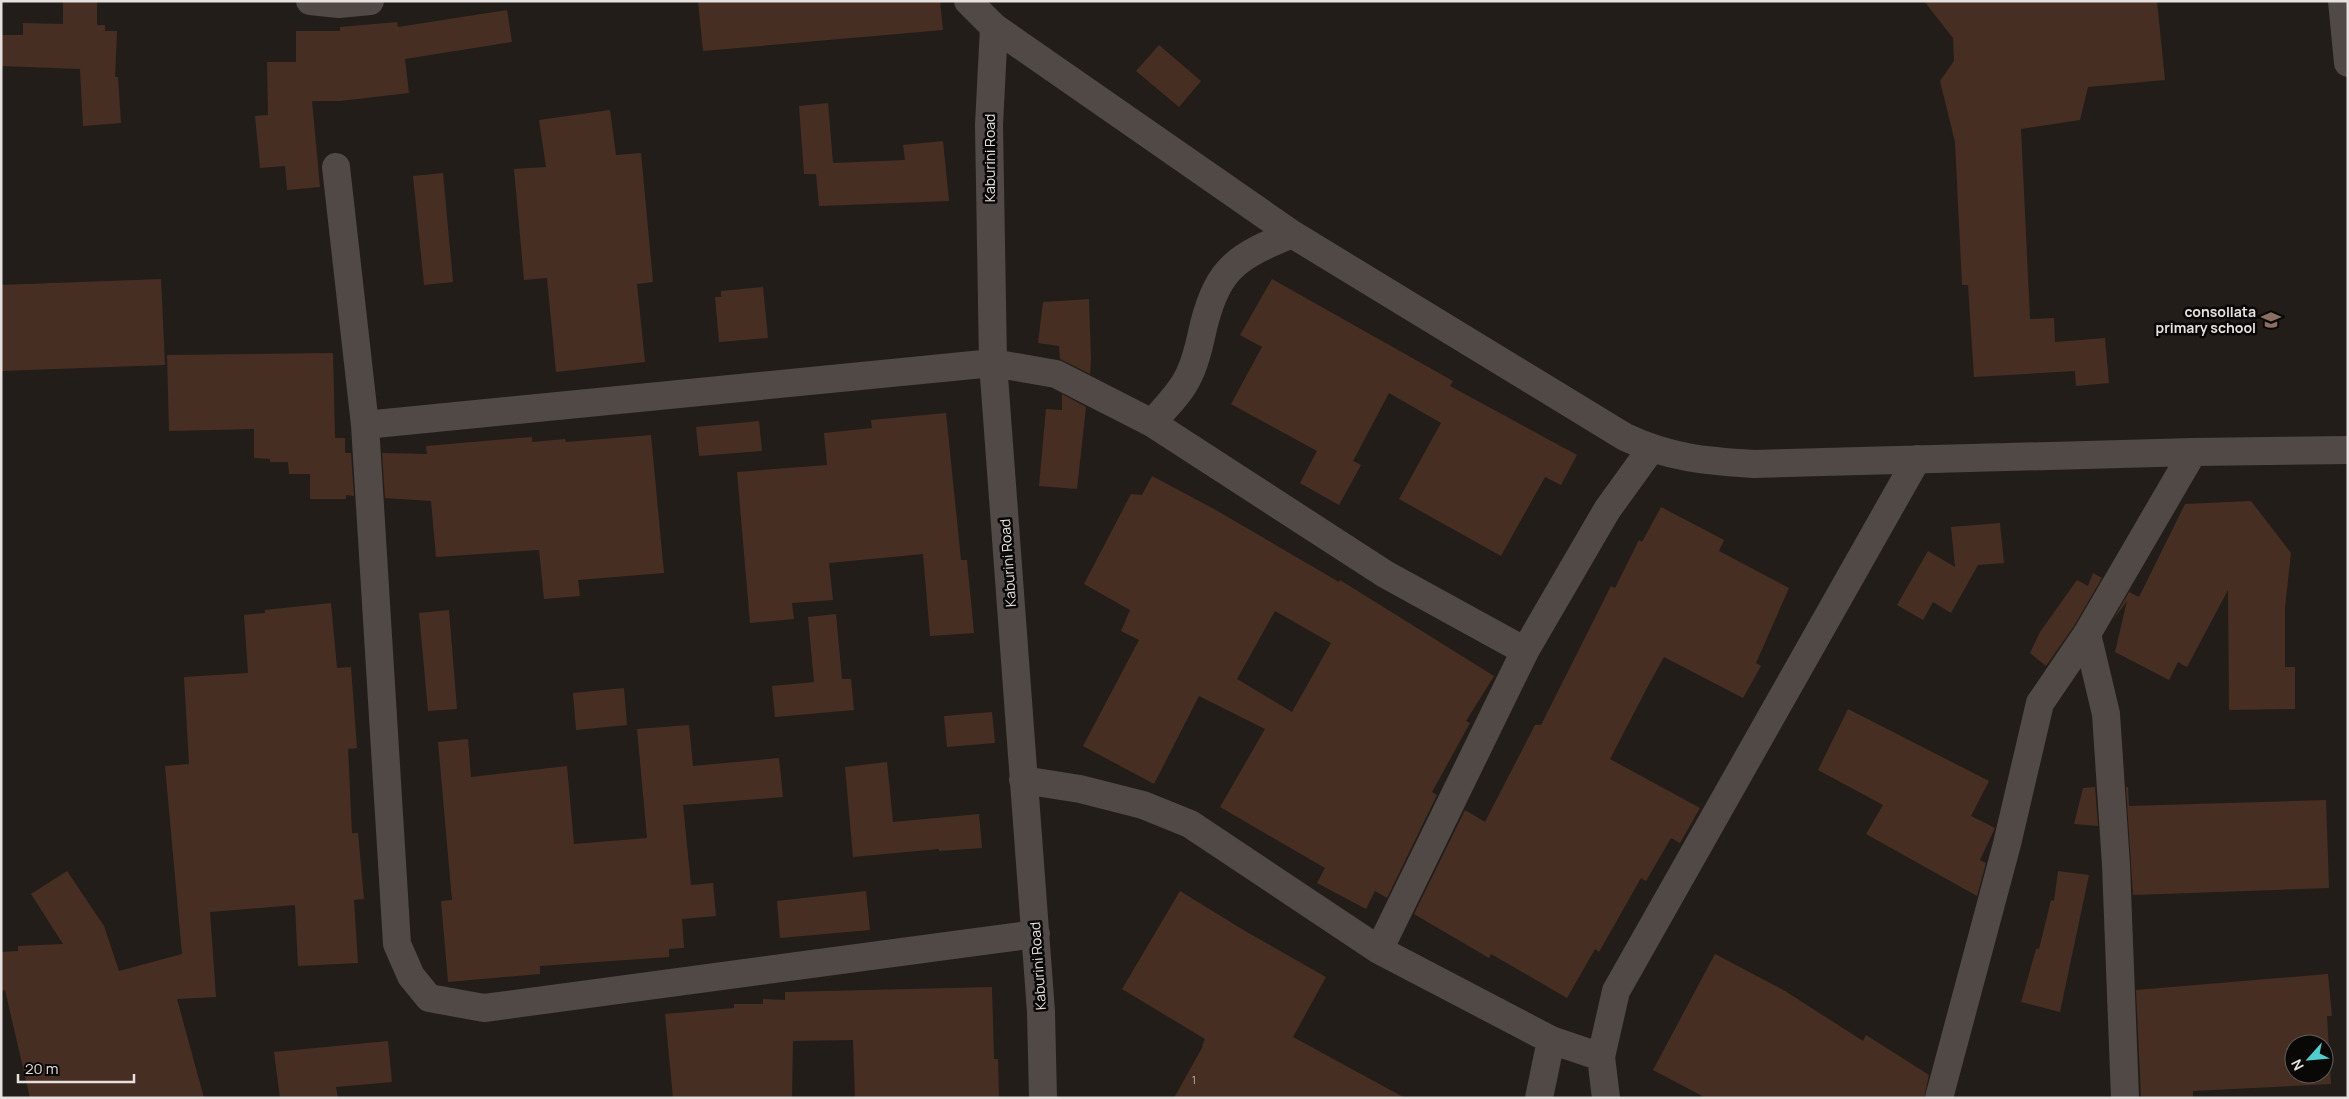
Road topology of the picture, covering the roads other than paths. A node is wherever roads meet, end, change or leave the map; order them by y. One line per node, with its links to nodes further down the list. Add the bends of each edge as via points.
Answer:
1 (310, 1): 2 (street, via 339,4)
2 (370, 1)
3 (968, 1): 5 (street)
4 (2345, 18): 6 (street)
5 (994, 27): 8 (street); 9 (street, Kaburini Road, via 989,125)
6 (2348, 63)
7 (336, 167): 11 (street)
8 (1292, 234): 10 (street, via 1258,248 1233,265 1218,283 1189,377); 12 (street)
9 (994, 363): 10 (street, via 1056,374); 11 (street); 18 (street, Kaburini Road)
10 (1152, 424): 17 (street, via 1385,574)
11 (365, 425): 19 (street, via 397,944 411,976 429,998 484,1008)
12 (1651, 450): 15 (street, via 1692,460 1754,464); 17 (street, via 1608,510)
13 (2348, 450): 14 (street)
14 (2193, 452): 15 (street); 16 (street)
15 (1917, 459): 22 (street, via 1616,991)
16 (2087, 634): 26 (street, via 2040,703 2007,844); 27 (street, via 2106,714 2116,865)
17 (1525, 651): 20 (street)
18 (1023, 780): 19 (street, Kaburini Road); 20 (street, via 1080,789 1143,805 1190,824)
19 (1036, 934): 23 (street, Kaburini Road)
20 (1379, 950): 21 (street)
21 (1551, 1040): 22 (street); 24 (street)
22 (1601, 1057): 25 (street)
23 (1043, 1098)
24 (1539, 1098)
25 (1606, 1098)
26 (1939, 1098)
27 (2125, 1098)

